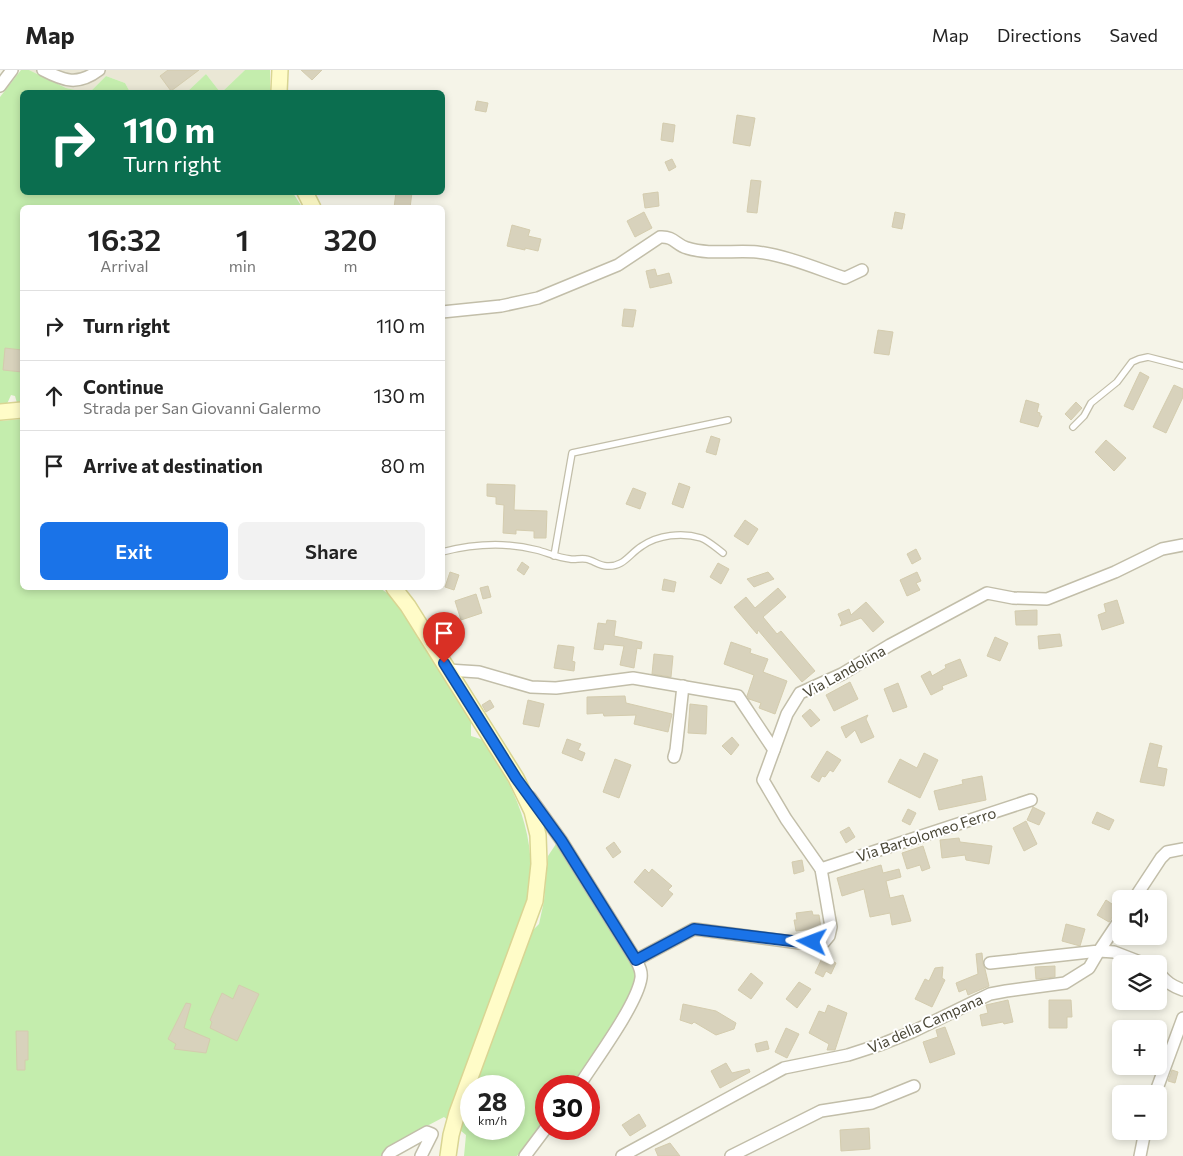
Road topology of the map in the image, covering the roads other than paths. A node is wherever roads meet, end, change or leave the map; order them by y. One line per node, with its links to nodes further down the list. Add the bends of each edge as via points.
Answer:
1 (12, 70): 5 (street)
2 (43, 70): 3 (street, via 60,79 77,81)
3 (99, 70)
4 (280, 70): 6 (main road)
5 (0, 86)
6 (279, 90)
7 (862, 270): 8 (street, via 845,278 758,252 713,252 688,248 672,238 660,236 618,265 538,298 501,306)
8 (445, 312)
9 (1183, 366): 13 (lane, via 1148,357 1139,358 1091,403 1084,416)
10 (20, 410): 11 (main road)
11 (0, 412)
12 (728, 420): 17 (lane, via 572,453)
13 (1072, 427)
14 (1183, 545): 22 (street, Via Landolina, via 1162,549 1048,600 987,593 842,674 800,692 787,714)
15 (445, 551): 17 (lane, via 502,545)
16 (723, 553): 17 (lane, via 700,538 674,535 642,546 618,565 607,566 588,559)
17 (554, 556)
18 (395, 590): 20 (main road)
19 (409, 590): 20 (main road)
20 (446, 667): 21 (street, via 479,672 532,687 556,688 633,678); 24 (main road)
21 (683, 686): 22 (street, via 738,696); 23 (street)
22 (774, 750): 27 (street, Via Landolina, via 763,780)
23 (674, 757)
24 (516, 778): 32 (street, via 561,840); 44 (main road, via 532,811 538,835 535,901 457,1113)
25 (1031, 800): 27 (street, Via Bartolomeo Ferro)
26 (1183, 849): 28 (street, via 1167,852)
27 (822, 869): 32 (street, Via Landolina, via 831,927 824,942 694,929)
28 (1140, 890)
29 (1112, 932): 30 (street, Via della Campana)
30 (1099, 951): 31 (street); 33 (street); 46 (street, Via della Campana, via 1089,968 1065,983 990,994 882,1044 848,1055 784,1068)
31 (1122, 955)
32 (636, 960): 37 (street, via 641,978 638,988 628,1010)
33 (990, 963)
34 (1167, 982): 35 (street)
35 (1183, 990)
36 (1183, 1018): 38 (street)
37 (586, 1075)
38 (1158, 1085)
39 (914, 1086): 47 (street, via 872,1103 821,1110)
40 (537, 1140): 45 (street)
41 (1143, 1140): 48 (street)
42 (388, 1156): 43 (street, via 427,1132 432,1134)
43 (421, 1156)
44 (448, 1156)
45 (524, 1156)
46 (622, 1156)
47 (731, 1156)
48 (1140, 1156)

